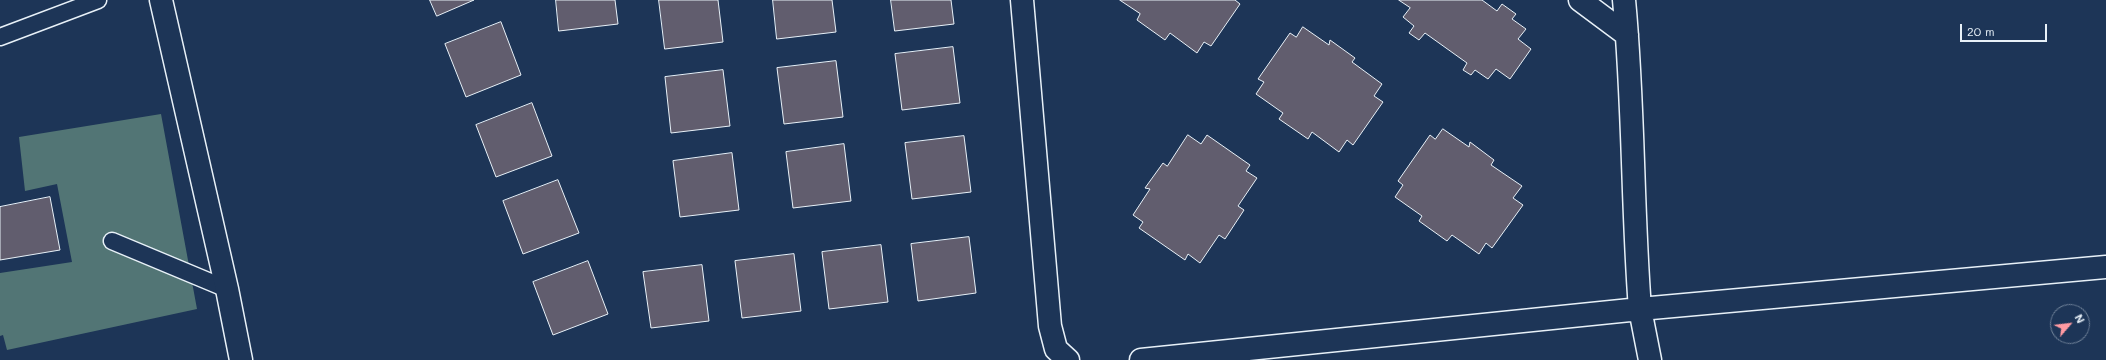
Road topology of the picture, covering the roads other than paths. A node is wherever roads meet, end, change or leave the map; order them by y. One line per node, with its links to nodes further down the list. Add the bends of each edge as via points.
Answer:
1 (98, 0): 7 (lane)
2 (161, 0): 10 (street)
3 (1022, 0): 13 (street, via 1050,326 1056,349)
4 (1580, 0): 6 (street)
5 (1624, 0): 6 (street)
6 (1627, 35): 11 (street)
7 (0, 37)
8 (112, 241): 10 (lane)
9 (2106, 267): 11 (street)
10 (227, 288): 12 (street)
11 (1640, 309): 14 (street); 15 (street)
12 (241, 360)
13 (1068, 360)
14 (1141, 360)
15 (1650, 360)

